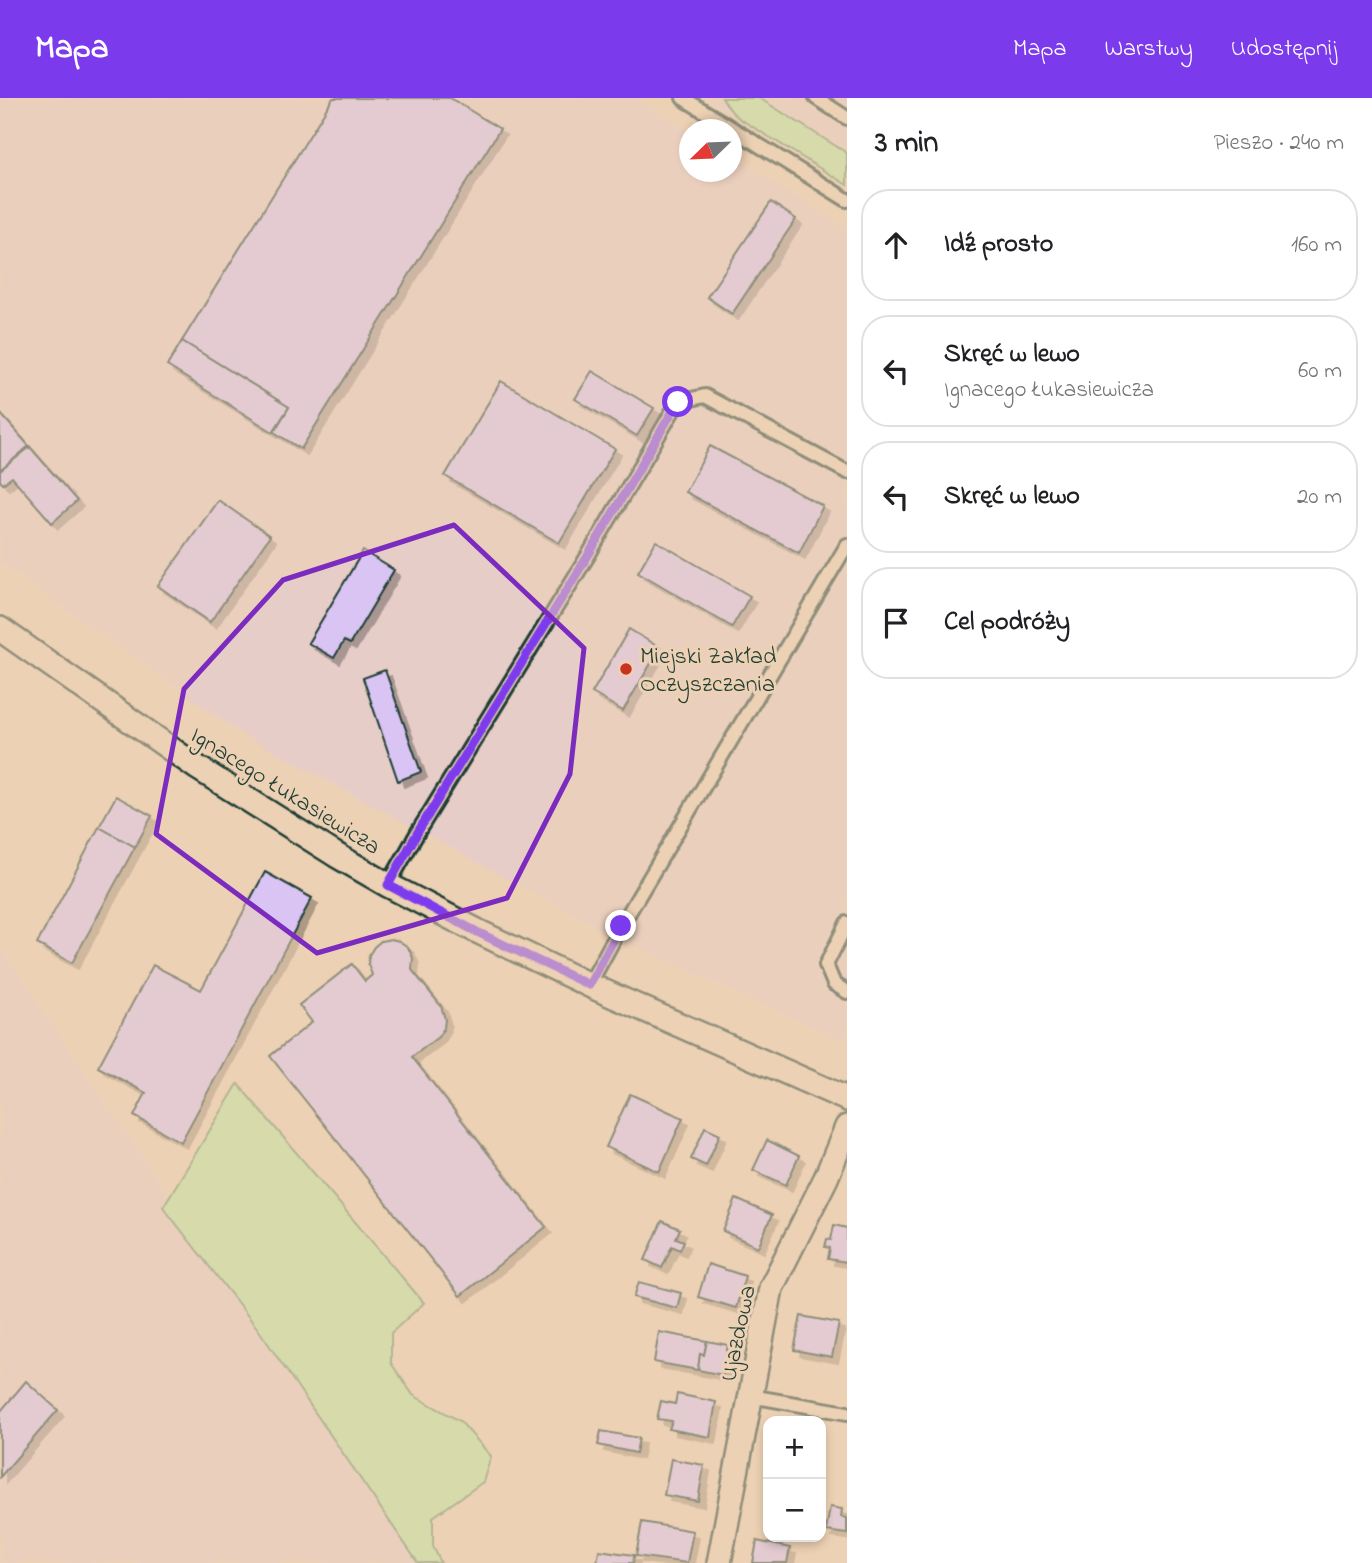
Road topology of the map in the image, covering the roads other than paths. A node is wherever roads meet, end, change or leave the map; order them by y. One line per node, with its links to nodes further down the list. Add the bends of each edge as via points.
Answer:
1 (683, 98): 4 (lane)
2 (816, 98): 3 (lane)
3 (847, 118)
4 (847, 200)
5 (847, 472): 8 (lane, via 705,396 678,402)
6 (847, 545): 10 (lane)
7 (6, 639): 8 (street, Ignacego Łukasiewicza, via 198,768)
8 (388, 885): 10 (street, Ignacego Łukasiewicza)
9 (847, 923): 11 (lane, via 826,965 834,984)
10 (589, 985): 12 (street, Ignacego Łukasiewicza)
11 (847, 992)
12 (847, 1099)
13 (847, 1127): 14 (street, Ujazdowa, via 771,1288)
14 (750, 1396): 15 (lane); 16 (street, Ujazdowa)
15 (847, 1413)
16 (719, 1563)

